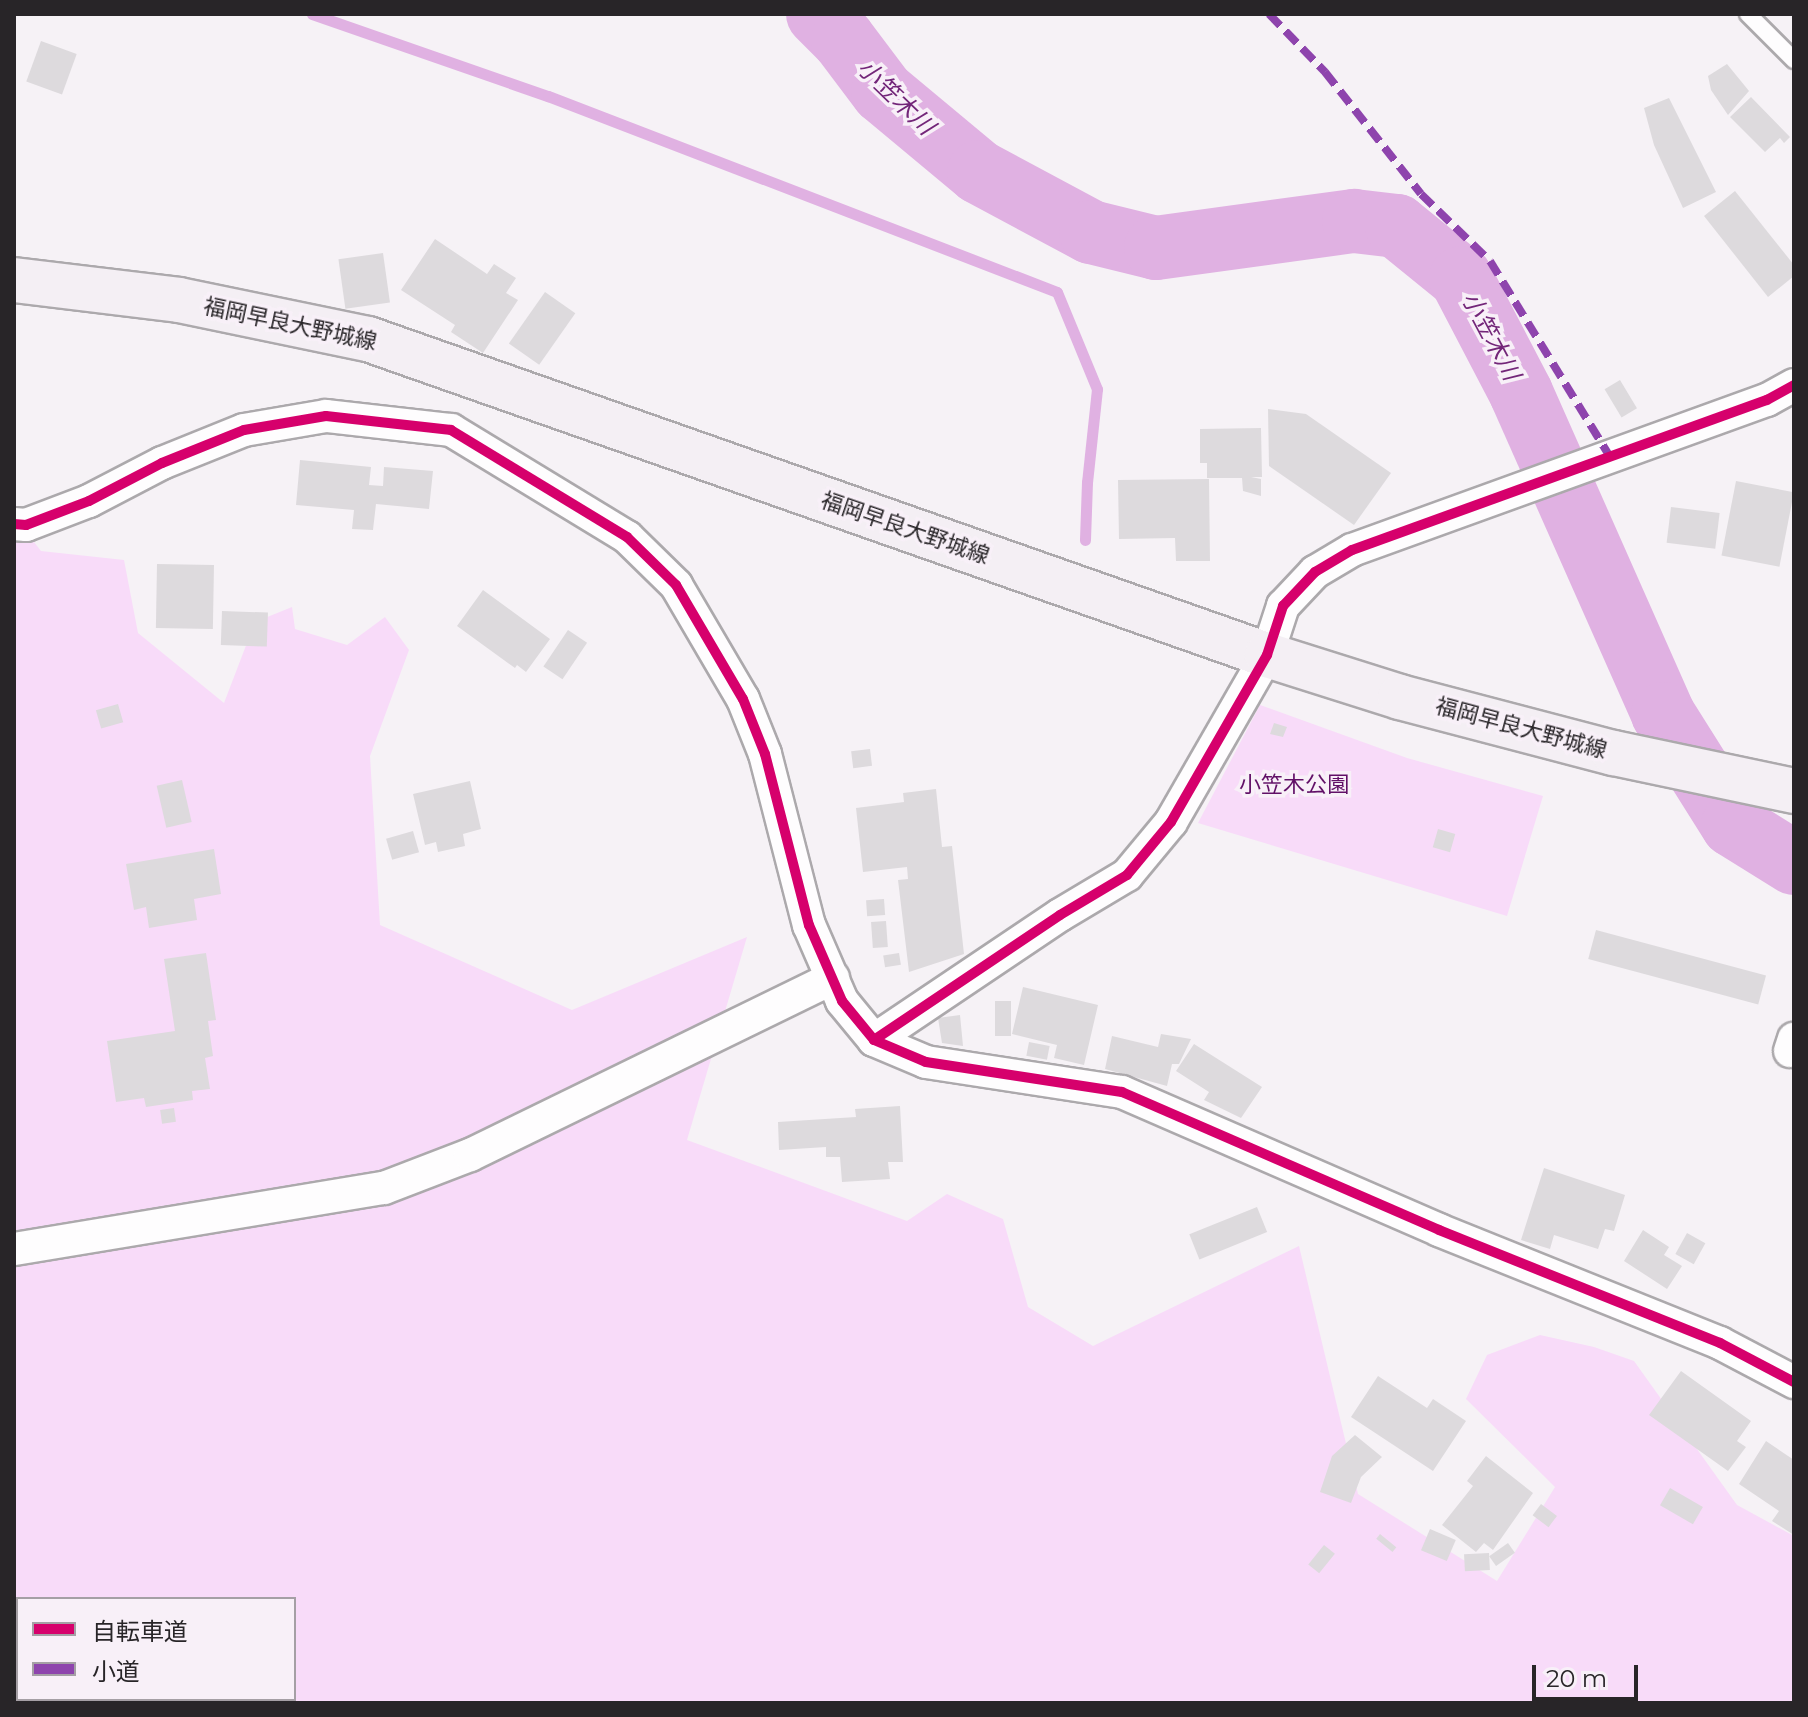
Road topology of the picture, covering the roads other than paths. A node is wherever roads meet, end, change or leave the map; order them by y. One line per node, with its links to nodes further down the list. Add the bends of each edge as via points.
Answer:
1 (1748, 14): 2 (lane)
2 (1794, 60)
3 (14, 280): 6 (main road, 福岡早良大野城線, via 179,300 368,339)
4 (1794, 385): 6 (street, via 1767,400 1352,550 1315,572 1283,606)
5 (14, 524): 8 (street, via 26,525 89,501 162,463 244,430 326,416 451,430 627,537 676,585 743,699 760,740 809,925)
6 (1267, 655): 7 (main road, 福岡早良大野城線, via 1400,697 1614,753); 9 (street, via 1171,822 1127,875)
7 (1794, 791)
8 (833, 978): 9 (street, via 842,1001); 10 (street, via 470,1155 384,1188)
9 (874, 1040): 11 (street, via 926,1062 1122,1092 1439,1230 1720,1343)
10 (14, 1249)
11 (1794, 1382)

